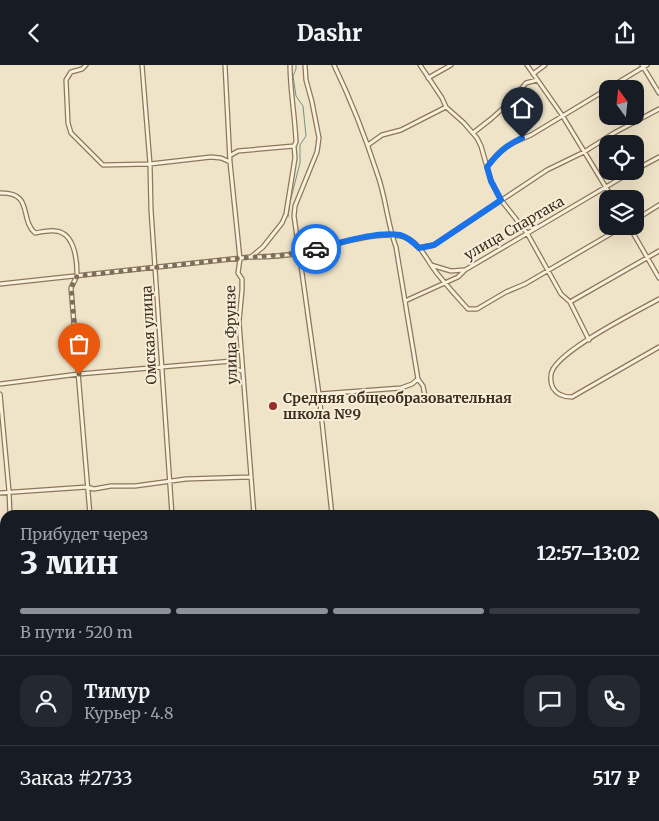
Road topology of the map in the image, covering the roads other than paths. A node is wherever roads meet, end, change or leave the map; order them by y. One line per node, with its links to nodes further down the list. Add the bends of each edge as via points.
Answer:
1 (86, 65): 26 (street, via 74,70 66,80 70,133 103,165)
2 (142, 65): 26 (street, Омская улица)
3 (225, 65): 23 (street, улица Фрунзе)
4 (290, 65): 21 (street)
5 (305, 65): 42 (street, via 319,138 317,152 295,205)
6 (334, 65): 20 (street)
7 (420, 65): 13 (street)
8 (451, 65): 13 (street)
9 (527, 65): 12 (street)
10 (545, 65): 12 (street)
11 (644, 66): 15 (street); 18 (street)
12 (533, 74): 14 (street)
13 (428, 78): 16 (street)
14 (537, 80): 18 (street); 19 (street, via 526,83)
15 (659, 93)
16 (446, 107): 19 (street); 20 (street, via 401,130 382,135)
17 (659, 109): 22 (street)
18 (562, 115): 22 (street); 28 (street, via 531,135 510,143)
19 (473, 133): 28 (street)
20 (368, 145): 37 (street)
21 (294, 146): 23 (street, via 238,151); 43 (street, via 286,214 263,247)
22 (584, 152): 30 (street); 33 (street, via 547,170)
23 (230, 155): 25 (street, улица Фрунзе)
24 (659, 157): 27 (street, улица Спартака)
25 (230, 162): 26 (street, via 211,157); 44 (street, улица Фрунзе)
26 (150, 164): 47 (street, Омская улица)
27 (644, 165)
28 (487, 167): 33 (street)
29 (618, 180): 30 (street, улица Спартака)
30 (606, 187): 31 (street); 36 (street, улица Спартака)
31 (608, 190)
32 (0, 193): 50 (street, via 13,193 19,197 26,208 30,228 35,233 55,231 67,236 74,248)
33 (501, 200): 36 (street); 40 (street, via 434,245)
34 (659, 205): 35 (street)
35 (644, 214)
36 (527, 233): 48 (street, улица Спартака); 49 (street)
37 (392, 235): 40 (street, via 401,235); 42 (street, via 348,240); 55 (street)
38 (609, 235): 49 (street)
39 (634, 235): 45 (street)
40 (419, 248): 46 (street)
41 (659, 251): 45 (street)
42 (299, 253): 43 (street); 65 (street)
43 (250, 257): 44 (street)
44 (240, 259): 47 (street); 60 (street, улица Фрунзе)
45 (647, 259): 51 (street); 56 (street)
46 (431, 265): 48 (street, via 450,271); 52 (street)
47 (156, 267): 50 (street); 59 (street, Омская улица)
48 (464, 270): 52 (street, улица Спартака)
49 (547, 271): 52 (street, via 477,309 468,309); 56 (street)
50 (77, 276): 53 (street); 61 (street, via 71,288)
51 (659, 278)
52 (445, 283): 55 (street, улица Спартака)
53 (0, 284)
54 (659, 299): 57 (street)
55 (405, 301): 62 (street)
56 (570, 302): 57 (street)
57 (589, 340): 58 (street, via 566,355 553,369 553,388 560,395 572,397)
58 (659, 347)
59 (162, 366): 60 (street, via 232,361 236,369); 61 (street); 68 (street, Омская улица)
60 (242, 371): 67 (street, улица Фрунзе)
61 (79, 374): 63 (street); 69 (street)
62 (418, 379): 65 (street, via 401,387); 66 (street)
63 (0, 384)
64 (0, 394): 70 (street)
65 (319, 394): 76 (street)
66 (425, 396)
67 (250, 477): 68 (street); 75 (street, улица Фрунзе)
68 (170, 482): 69 (street); 74 (street, Омская улица)
69 (88, 487): 70 (street); 73 (street)
70 (9, 491): 71 (street); 72 (street)
71 (0, 493)
72 (10, 510)
73 (90, 510)
74 (172, 510)
75 (253, 510)
76 (331, 510)

